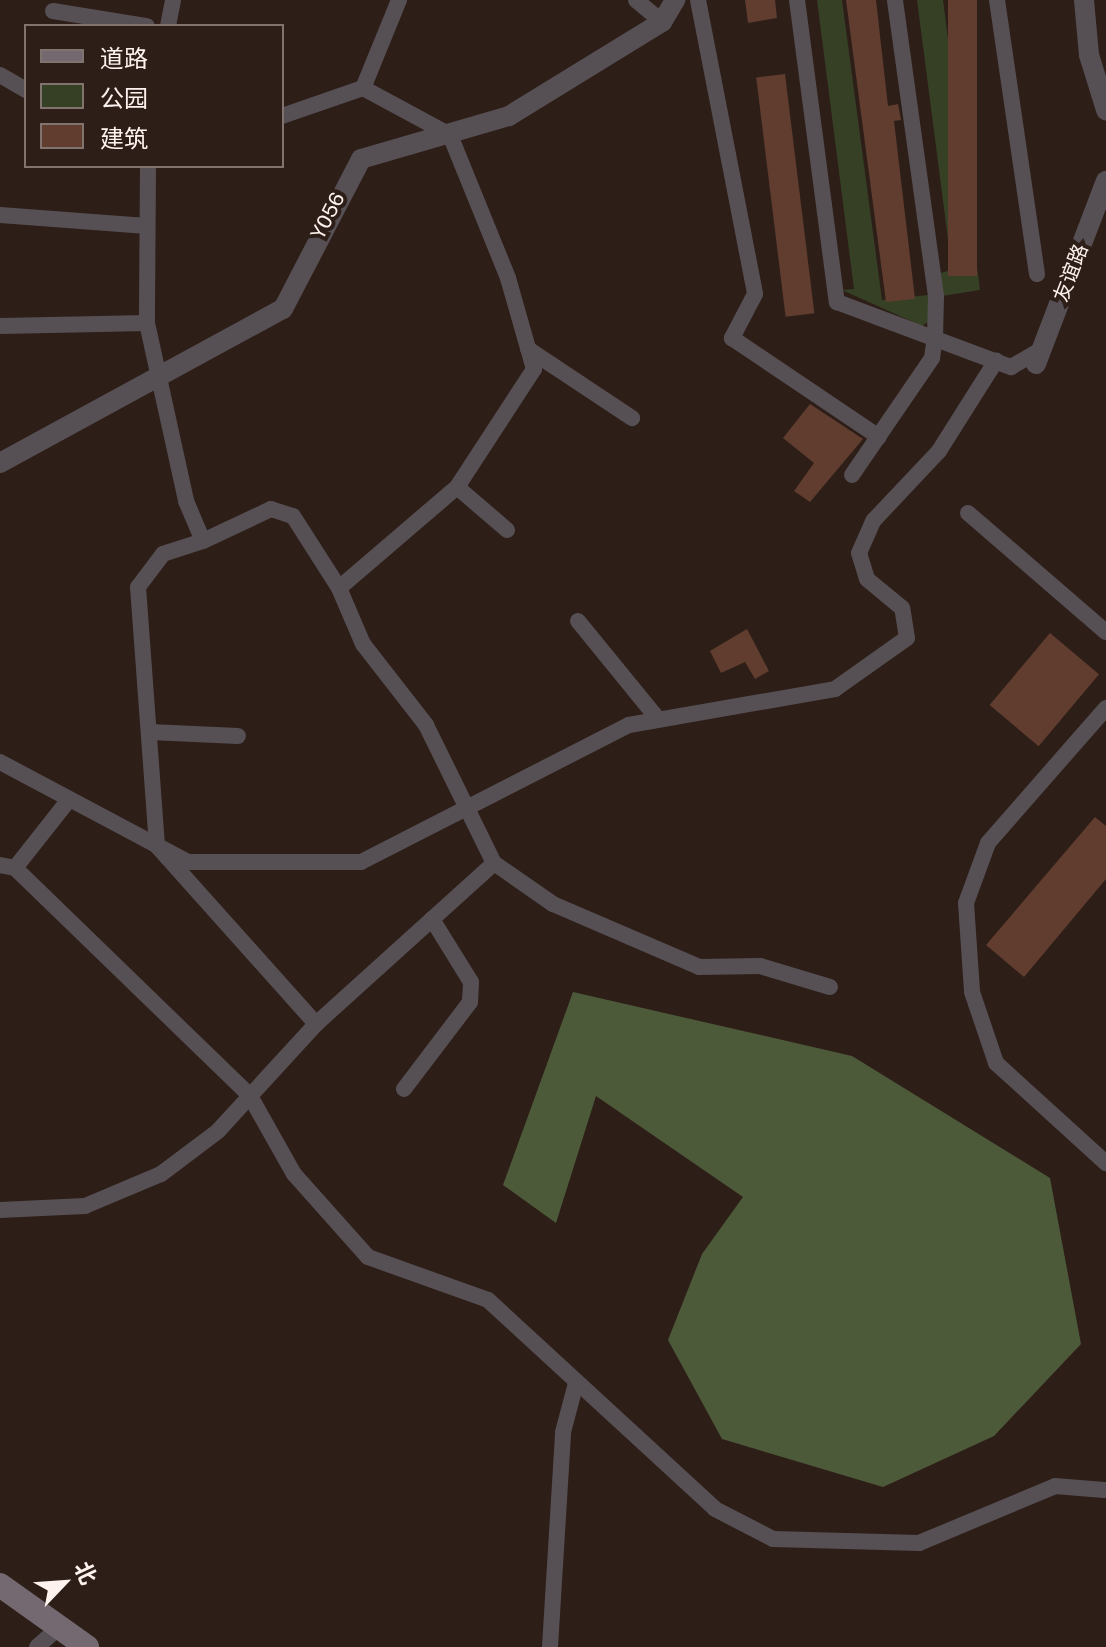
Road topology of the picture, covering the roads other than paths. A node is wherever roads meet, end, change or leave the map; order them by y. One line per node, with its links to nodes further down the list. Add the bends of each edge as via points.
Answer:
1 (173, 0): 13 (street)
2 (399, 0): 14 (street)
3 (636, 0): 11 (street)
4 (675, 0): 11 (street, Y056 / Y056)
5 (698, 0): 31 (street, via 755,294 732,338)
6 (797, 0): 25 (street, via 837,302)
7 (895, 0): 25 (street, via 936,296)
8 (997, 0): 22 (street)
9 (1084, 0): 15 (street, via 1089,55)
10 (53, 11): 12 (street)
11 (662, 22): 17 (street, Y056 / Y056, via 509,116)
12 (134, 24)
13 (168, 24)
14 (363, 88): 16 (street); 17 (street)
15 (1106, 110)
16 (284, 115)
17 (450, 135): 26 (street); 29 (street, Y056 / Y056, via 361,159 283,309)
18 (148, 168): 21 (street)
19 (1106, 181): 27 (street, 友谊路)
20 (0, 215): 21 (street)
21 (147, 226): 23 (street)
22 (1037, 274)
23 (147, 323): 24 (street); 29 (street)
24 (0, 326)
25 (935, 337): 28 (street); 31 (street, via 932,358)
26 (528, 349): 30 (street); 34 (street, via 534,369)
27 (1039, 357): 28 (street, via 1011,367)
28 (996, 361): 42 (street, via 939,451 874,520 859,553 867,579 902,608 907,638 898,649 835,689)
29 (158, 381): 32 (street, Y056 / Y056); 37 (street, via 186,501)
30 (632, 418)
31 (879, 437): 33 (street)
32 (0, 463)
33 (852, 475)
34 (457, 487): 36 (street); 38 (street)
35 (968, 513): 40 (street)
36 (507, 530)
37 (203, 541): 38 (street, via 271,509 293,516); 43 (street, via 163,554 138,587)
38 (339, 588): 47 (street, via 363,644 426,725)
39 (578, 621): 42 (street)
40 (1106, 632)
41 (1106, 708): 56 (street, via 988,843 966,903 972,992 996,1063)
42 (657, 718): 47 (street, via 629,725)
43 (150, 732): 44 (street); 48 (street)
44 (238, 736)
45 (0, 762): 46 (street)
46 (68, 801): 48 (street); 50 (street)
47 (471, 811): 48 (street, via 361,862 188,862); 49 (street)
48 (157, 846): 53 (street)
49 (494, 863): 51 (street); 52 (street, via 553,904 699,967 760,966)
50 (8, 867): 55 (street)
51 (432, 919): 53 (street); 54 (street, via 471,982 470,1002)
52 (830, 987)
53 (316, 1024): 55 (street)
54 (404, 1089)
55 (250, 1096): 57 (street, via 161,1174 85,1206); 58 (street, via 294,1174 368,1257 488,1300)
56 (1106, 1163)
57 (0, 1210)
58 (576, 1383): 59 (street, via 715,1509 773,1539 919,1543 1055,1486); 64 (street, via 563,1432)
59 (1105, 1490)
60 (0, 1585): 61 (main road)
61 (59, 1627): 62 (street); 63 (main road)
62 (37, 1647)
63 (87, 1647)
64 (550, 1647)

